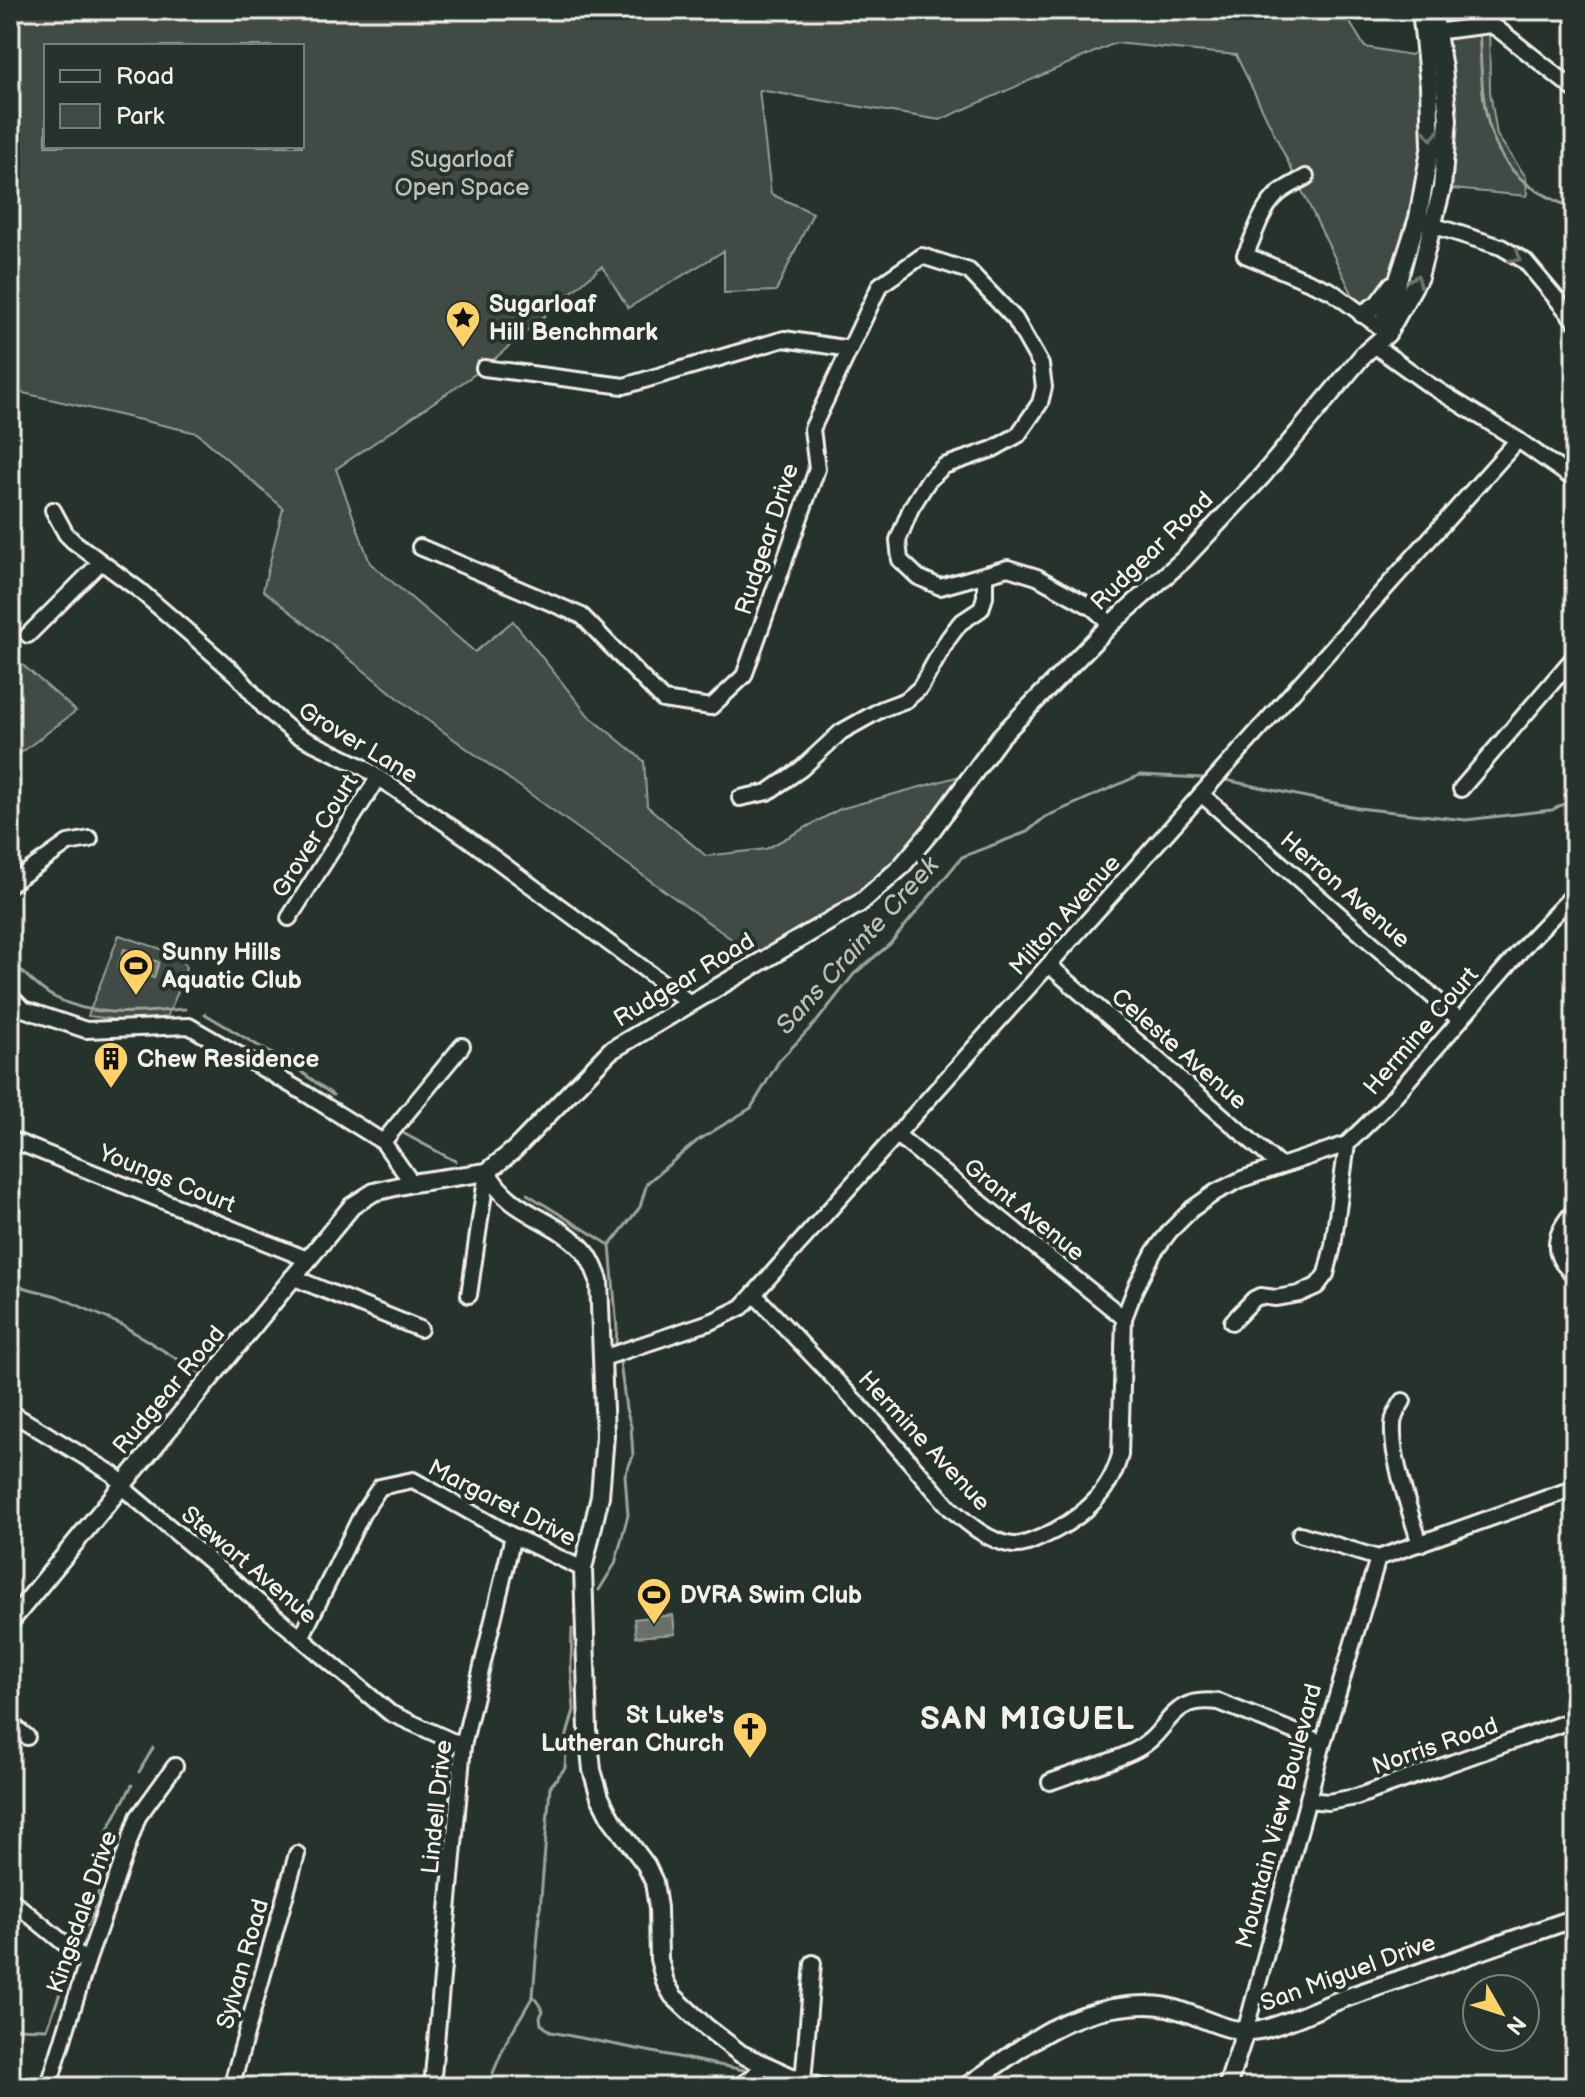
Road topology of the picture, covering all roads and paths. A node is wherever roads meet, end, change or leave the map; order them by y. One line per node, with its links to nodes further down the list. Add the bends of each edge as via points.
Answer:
1 (1421, 10): 3 (street, Rudgear Road)
2 (1433, 10): 3 (street, Rudgear Road)
3 (1430, 32): 4 (street, via 1490,25); 6 (street, Rudgear Road)
4 (1575, 90)
5 (1306, 177): 8 (street, via 1275,196 1245,255 1331,291)
6 (1425, 222): 7 (street, Rudgear Road); 9 (street, one-way to 9, via 1501,247 1525,261); 11 (street, Rudgear Road, one-way to 6, via 1419,277)
7 (1400, 274): 8 (street, via 1378,304); 10 (street, Rudgear Road)
8 (1362, 314): 10 (street)
9 (1575, 321)
10 (1380, 327): 11 (street, Rudgear Road)
11 (1375, 346): 14 (street); 20 (street, Rudgear Road, via 1183,560)
12 (850, 349): 13 (street, via 784,339 624,386); 17 (street, Rudgear Drive, via 812,429 817,469 744,676 711,707 663,700 582,616); 19 (street, Rudgear Drive, via 880,285 922,256 969,271 1015,319 1041,365 1040,403 1018,435 944,466 928,481 898,540 900,560 918,577 940,587)
13 (484, 368)
14 (1518, 440): 15 (street); 25 (street, Milton Avenue)
15 (1575, 480)
16 (53, 510): 18 (street, Grover Lane, via 66,534)
17 (420, 547)
18 (100, 563): 21 (street); 23 (street, Grover Lane, via 195,638 295,734)
19 (985, 575): 20 (street, Rudgear Drive, via 1008,568 1037,577); 26 (street, via 981,609 954,631 920,688 841,732 768,792)
20 (1111, 624): 33 (street, Rudgear Road, via 1000,737 900,868 860,903)
21 (28, 635)
22 (1575, 656): 24 (street)
23 (378, 778): 30 (street, Grover Court); 33 (street, Grover Lane)
24 (1461, 789)
25 (1201, 794): 31 (street, Milton Avenue); 34 (street, Herron Avenue)
26 (740, 798)
27 (90, 839): 28 (street, via 68,843)
28 (10, 884)
29 (1575, 893): 34 (street, Hermine Court)
30 (289, 918)
31 (1050, 966): 36 (street, Milton Avenue); 40 (street, Celeste Avenue)
32 (10, 996): 38 (street, via 23,1009 86,1030 189,1026)
33 (690, 1003): 41 (street, Rudgear Road, via 610,1051)
34 (1460, 1020): 39 (street, Hermine Court)
35 (462, 1046): 38 (street)
36 (897, 1135): 47 (street, Milton Avenue); 49 (street, Grant Avenue)
37 (10, 1139): 44 (street, Youngs Court)
38 (383, 1142): 42 (street)
39 (1347, 1144): 40 (street, Hermine Court); 50 (street, via 1326,1274 1317,1286 1299,1294 1254,1299)
40 (1280, 1166): 49 (street, Hermine Avenue, via 1242,1179 1192,1209 1154,1252)
41 (487, 1172): 42 (street, Rudgear Road); 48 (street); 52 (street, via 507,1200 554,1226 594,1265)
42 (412, 1183): 44 (street, Rudgear Road, via 374,1192 352,1206)
43 (1575, 1210): 45 (street, via 1559,1231 1557,1249)
44 (307, 1259): 46 (street, Rudgear Road)
45 (1575, 1275)
46 (292, 1277): 51 (street); 55 (street, Rudgear Road)
47 (754, 1294): 49 (street, Hermine Avenue, via 950,1508 975,1529 1014,1545 1061,1528 1110,1483 1120,1455); 52 (street, Milton Avenue, via 742,1307 713,1321)
48 (469, 1295)
49 (1124, 1318)
50 (1232, 1322)
51 (420, 1329)
52 (603, 1358): 61 (street, via 603,1468)
53 (1403, 1401): 59 (street, via 1392,1426)
54 (10, 1412): 55 (street, Stewart Avenue)
55 (122, 1484): 62 (street, Rudgear Road); 63 (street, Stewart Avenue)
56 (1575, 1488): 59 (street)
57 (1300, 1534): 60 (street)
58 (513, 1536): 61 (street, Margaret Drive); 63 (street, Margaret Drive, via 413,1480 380,1487); 68 (street, Lindell Drive)
59 (1420, 1544): 60 (street)
60 (1378, 1558): 67 (street, Mountain View Boulevard)
61 (583, 1569): 78 (street, via 589,1755 610,1817 654,1882 665,1982 706,2027)
62 (10, 1622)
63 (301, 1638): 68 (street, Stewart Avenue, via 390,1713)
64 (1575, 1719): 71 (street, Norris Road, via 1356,1797)
65 (10, 1723): 66 (street)
66 (27, 1737)
67 (1323, 1743): 70 (street, via 1202,1700 1180,1707 1155,1736 1133,1751); 71 (street, Mountain View Boulevard)
68 (463, 1746): 82 (street, Lindell Drive)
69 (175, 1766): 75 (street, Kingsdale Drive, via 138,1817)
70 (1050, 1782)
71 (1308, 1800): 77 (street, Mountain View Boulevard)
72 (297, 1854): 81 (street, Sylvan Road)
73 (10, 1899): 75 (street)
74 (1575, 1918): 77 (street, San Miguel Drive)
75 (87, 1962): 79 (street, Kingsdale Drive)
76 (813, 1963): 80 (street)
77 (1245, 2032): 85 (street, San Miguel Drive, via 1150,2005 1085,2013 1034,2039); 86 (street, Mountain View Boulevard)
78 (765, 2065): 80 (street); 83 (street)
79 (50, 2082)
80 (803, 2082): 84 (street)
81 (231, 2087)
82 (432, 2087)
83 (737, 2087)
84 (821, 2087)
85 (965, 2087)
86 (1227, 2087)

